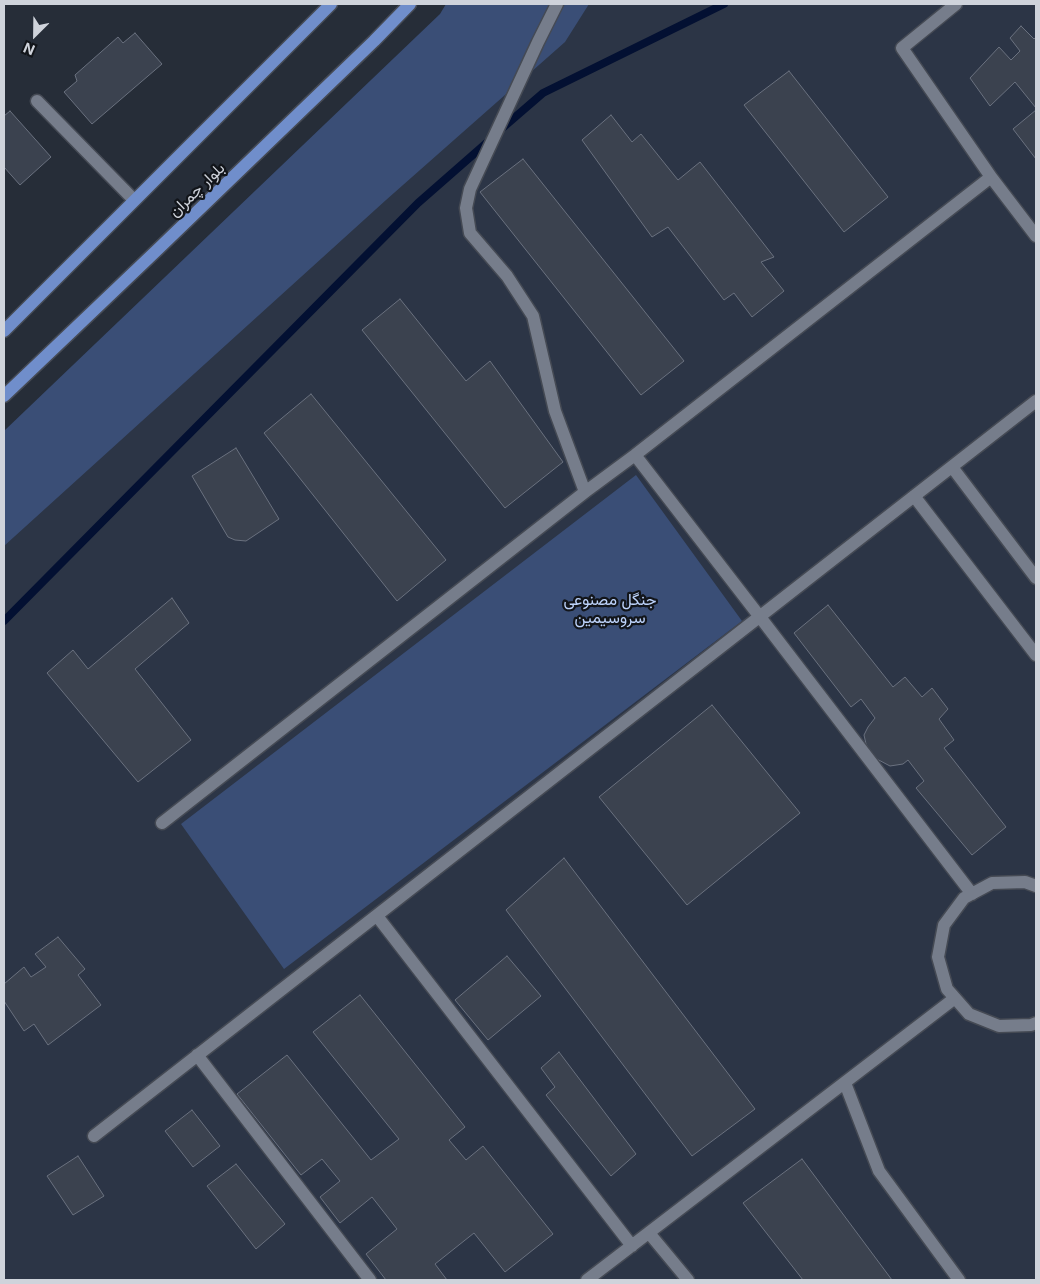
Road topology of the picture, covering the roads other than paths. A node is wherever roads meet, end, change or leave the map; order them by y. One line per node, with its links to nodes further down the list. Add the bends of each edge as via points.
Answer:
1 (331, 4): 7 (main road)
2 (410, 4): 10 (main road, بلوار چمران)
3 (557, 4): 14 (street, via 470,189 466,208 470,233 506,276 533,316 554,411)
4 (956, 4): 6 (street, via 902,48)
5 (37, 101): 7 (street)
6 (991, 177): 8 (street); 12 (street)
7 (134, 200): 9 (main road)
8 (1036, 236)
9 (4, 331)
10 (4, 396)
11 (1036, 401): 13 (street)
12 (635, 455): 14 (street); 17 (street)
13 (952, 467): 15 (street); 16 (street)
14 (585, 492): 19 (street)
15 (914, 496): 17 (street); 18 (street)
16 (1036, 578)
17 (760, 617): 21 (street); 22 (street)
18 (1036, 656)
19 (162, 823)
20 (1036, 886): 21 (street, via 1025,882 992,883)
21 (972, 894): 23 (street, via 964,898 944,925 938,957 947,989)
22 (376, 916): 25 (street); 29 (street)
23 (955, 998): 24 (street, via 969,1014 999,1026 1032,1025); 26 (street)
24 (1036, 1022)
25 (197, 1055): 27 (street); 30 (street)
26 (845, 1083): 28 (street); 33 (street, via 878,1171)
27 (94, 1136)
28 (649, 1233): 29 (street); 32 (street)
29 (632, 1246): 31 (street)
30 (370, 1280)
31 (587, 1280)
32 (688, 1280)
33 (958, 1280)

